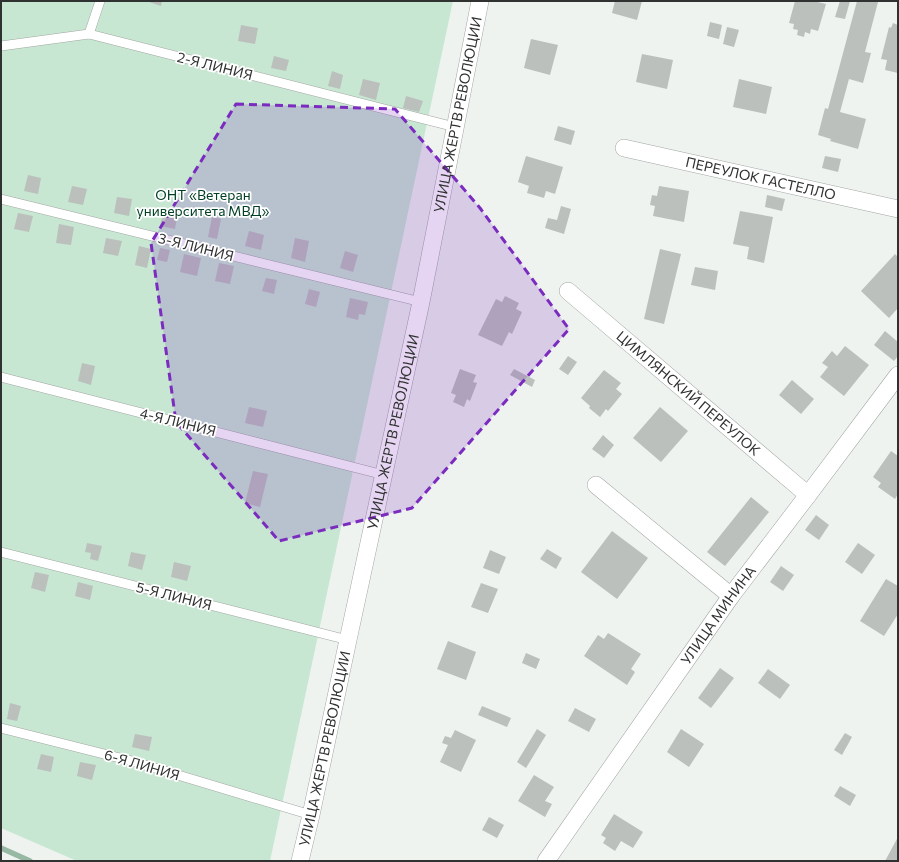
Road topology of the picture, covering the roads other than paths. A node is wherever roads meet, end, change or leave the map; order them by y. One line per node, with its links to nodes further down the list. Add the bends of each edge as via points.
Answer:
1 (100, 1): 3 (lane)
2 (480, 1): 5 (street, УЛИЦА ЖЕРТВ РЕВОЛЮЦИИ)
3 (89, 34): 4 (lane, 2-Я ЛИНИЯ); 5 (lane, 2-Я ЛИНИЯ)
4 (1, 46)
5 (455, 127): 10 (street, УЛИЦА ЖЕРТВ РЕВОЛЮЦИИ)
6 (624, 148): 8 (street, ПЕРЕУЛОК ГАСТЕЛЛО)
7 (1, 199): 10 (lane, 3-Я ЛИНИЯ)
8 (898, 209)
9 (568, 291): 15 (street, ЦИМЛЯНСКИЙ ПЕРЕУЛОК)
10 (421, 302): 13 (street, УЛИЦА ЖЕРТВ РЕВОЛЮЦИИ)
11 (898, 374): 15 (street, УЛИЦА МИНИНА)
12 (1, 377): 13 (lane, 4-Я ЛИНИЯ)
13 (384, 475): 18 (street, УЛИЦА ЖЕРТВ РЕВОЛЮЦИИ)
14 (596, 485): 17 (street)
15 (813, 499): 17 (street, УЛИЦА МИНИНА)
16 (1, 552): 18 (lane, 5-Я ЛИНИЯ)
17 (730, 596): 22 (street, УЛИЦА МИНИНА)
18 (348, 640): 20 (street, УЛИЦА ЖЕРТВ РЕВОЛЮЦИИ)
19 (1, 728): 20 (lane, 6-Я ЛИНИЯ, via 128,760)
20 (311, 815): 21 (street, УЛИЦА ЖЕРТВ РЕВОЛЮЦИИ)
21 (300, 861)
22 (546, 861)

